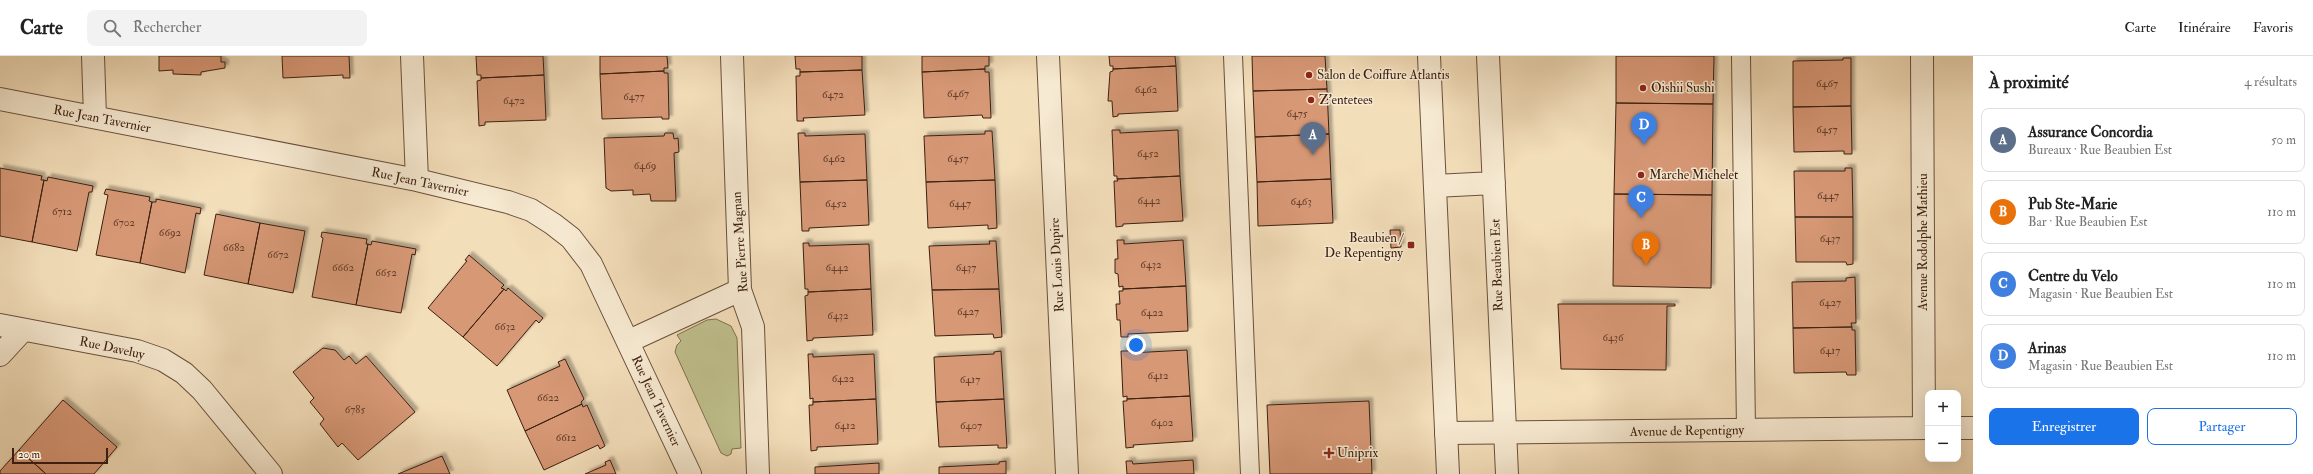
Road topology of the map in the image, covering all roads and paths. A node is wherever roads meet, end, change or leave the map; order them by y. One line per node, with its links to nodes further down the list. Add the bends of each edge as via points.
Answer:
1 (93, 56): 11 (street)
2 (412, 56): 12 (street)
3 (732, 56): 15 (street, Rue Pierre Magnan)
4 (1048, 56): 30 (street, Rue Louis Dupire)
5 (1233, 56): 31 (lane)
6 (1430, 56): 14 (street)
7 (1488, 56): 13 (street, Rue Beaubien Est)
8 (1741, 56): 24 (lane)
9 (1922, 56): 20 (street, Avenue Rodolphe Mathieu)
10 (0, 99): 11 (street, Rue Jean Tavernier)
11 (95, 117): 12 (street, Rue Jean Tavernier)
12 (417, 180): 18 (street, Rue Jean Tavernier, via 508,202 531,210 553,224 571,238 591,264)
13 (1494, 183): 14 (street); 26 (street, Rue Beaubien Est)
14 (1435, 186): 25 (street)
15 (740, 290): 18 (street); 29 (street, Rue Pierre Magnan, via 753,327)
16 (0, 325): 17 (street, Rue Daveluy)
17 (23, 330): 19 (street); 27 (street, Rue Daveluy, via 137,351 163,360 184,373 202,390)
18 (629, 341): 28 (street, Rue Jean Tavernier)
19 (0, 356)
20 (1926, 426)
21 (1925, 428): 24 (street, Avenue de Repentigny)
22 (1961, 428): 23 (street)
23 (1973, 428)
24 (1746, 430): 26 (street, Avenue de Repentigny)
25 (1446, 433): 26 (street, Avenue de Repentigny); 32 (street)
26 (1504, 433): 33 (street, Rue Beaubien Est)
27 (271, 474)
28 (690, 474)
29 (758, 474)
30 (1067, 474)
31 (1250, 474)
32 (1448, 474)
33 (1507, 474)

